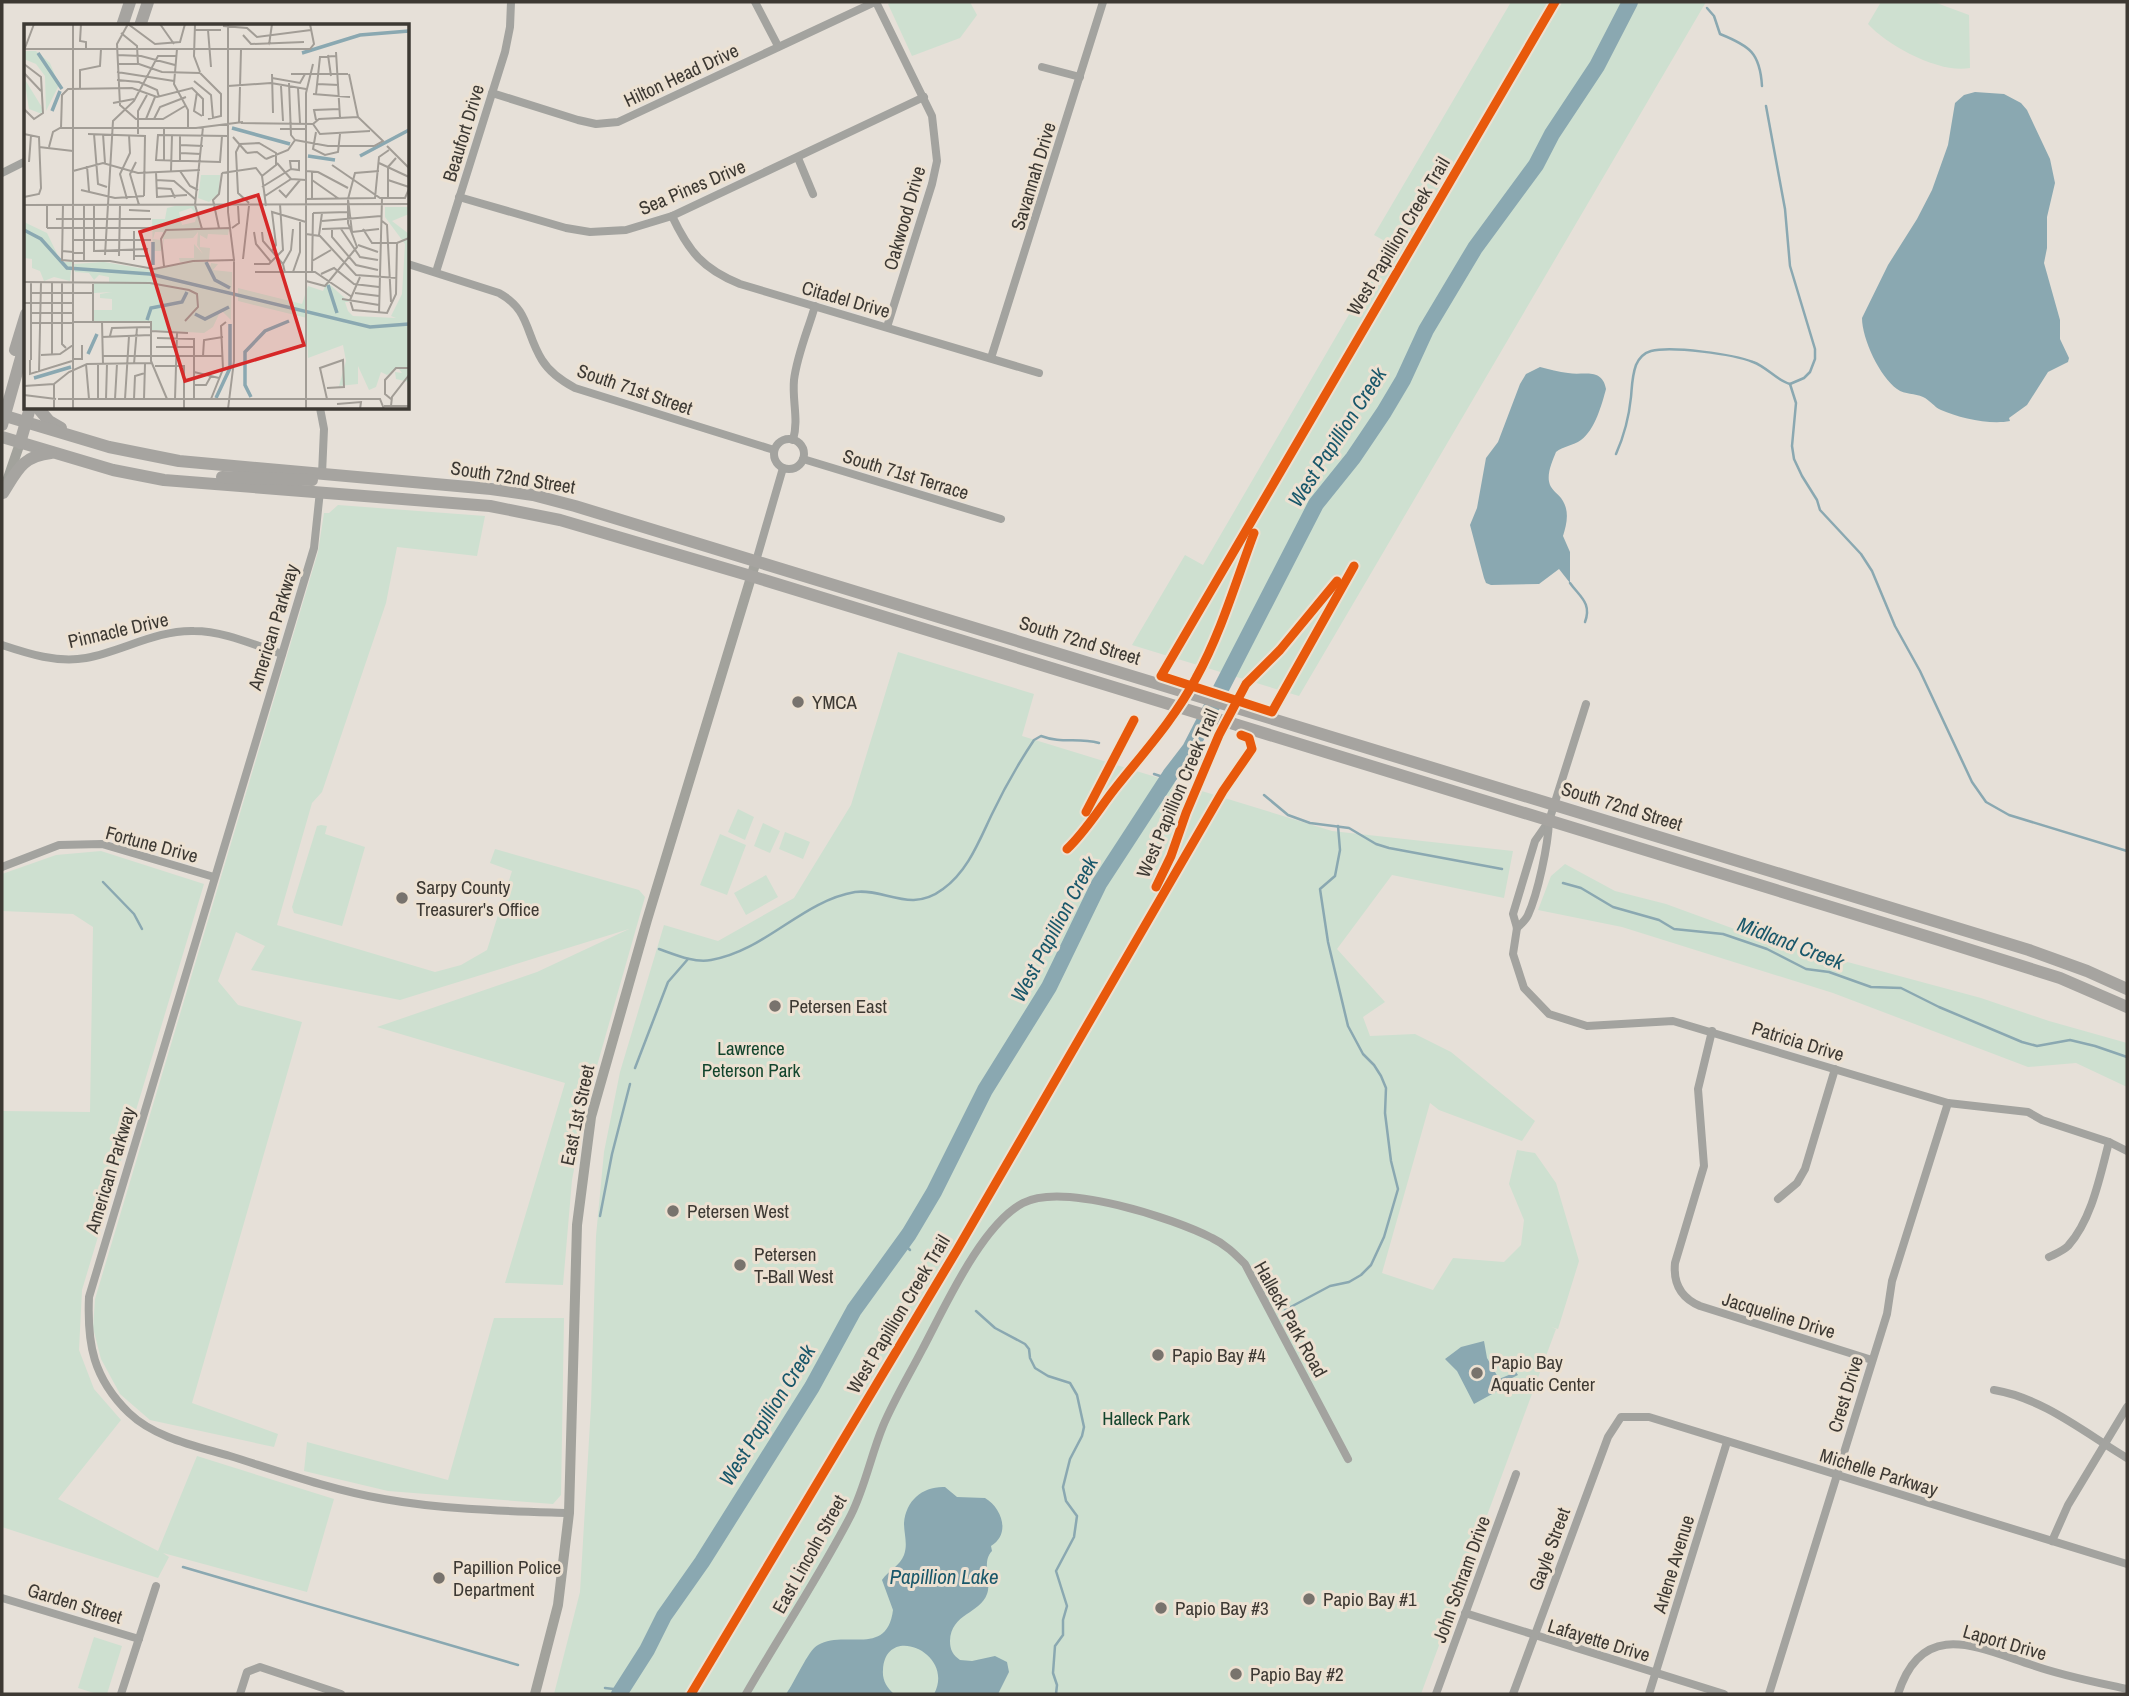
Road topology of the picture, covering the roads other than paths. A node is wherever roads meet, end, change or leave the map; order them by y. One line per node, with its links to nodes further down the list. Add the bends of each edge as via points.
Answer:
1 (148, 2): 6 (main road)
2 (511, 2): 10 (street, Beaufort Drive, via 510,27)
3 (755, 2): 7 (street)
4 (876, 2): 7 (street, Hilton Head Drive); 11 (street, Oakwood Drive)
5 (1103, 2): 9 (street, Savannah Drive)
6 (141, 24)
7 (778, 46): 10 (street, Hilton Head Drive, via 618,122 578,120)
8 (1042, 67): 9 (street)
9 (1080, 77): 26 (street, Savannah Drive)
10 (492, 93): 18 (street, Beaufort Drive)
11 (924, 97): 12 (street, Sea Pines Drive); 24 (street, Oakwood Drive, via 932,116 937,161)
12 (798, 158): 17 (street); 19 (street, Sea Pines Drive)
13 (24, 162): 14 (street)
14 (15, 165): 15 (street); 16 (street)
15 (24, 167)
16 (2, 173)
17 (813, 194)
18 (459, 197): 19 (street, Sea Pines Drive, via 590,232 626,230); 21 (street, Beaufort Drive)
19 (672, 216): 22 (street, Citadel Drive, via 685,243 720,276)
20 (410, 265): 21 (street, South 71st Street)
21 (436, 272): 38 (street, South 71st Street, via 509,299 525,318 542,359 575,388)
22 (815, 306): 24 (street, Citadel Drive); 36 (street, via 796,372)
23 (24, 320): 28 (main road)
24 (887, 327): 26 (street, Citadel Drive)
25 (24, 347): 32 (main road)
26 (991, 358): 27 (street, Citadel Drive)
27 (1039, 373)
28 (2, 391)
29 (29, 410): 33 (main road)
30 (40, 410): 34 (main road)
31 (320, 410): 42 (street)
32 (3, 419): 33 (main road, South 72nd Street)
33 (26, 422): 34 (main road, South 72nd Street); 37 (main road)
34 (73, 436): 42 (main road, South 72nd Street, via 170,459)
35 (2, 437): 37 (main road, South 72nd Street)
36 (793, 440): 38 (street, via 783,440); 40 (street, via 802,447)
37 (20, 443): 39 (main road, South 72nd Street); 46 (main road)
38 (774, 450): 41 (street, via 776,463)
39 (53, 453): 43 (main road, South 72nd Street, via 126,473); 46 (main road, via 26,460)
40 (803, 458): 41 (street, via 797,467); 47 (street, South 71st Terrace)
41 (783, 468): 48 (street)
42 (322, 474): 43 (main road, via 306,482 239,477); 44 (main road, South 72nd Street)
43 (191, 482): 45 (main road, South 72nd Street)
44 (433, 484): 45 (main road, via 329,483); 48 (main road, South 72nd Street, via 552,500)
45 (320, 491): 49 (main road, South 72nd Street, via 526,512); 51 (street, American Parkway, via 314,548)
46 (2, 495)
47 (1001, 519)
48 (756, 561): 49 (main road, East 1st Street); 53 (main road, South 72nd Street)
49 (751, 576): 54 (main road, South 72nd Street); 78 (main road, East 1st Street, via 591,1117 576,1237)
50 (2, 645): 51 (street, Pinnacle Drive, via 61,660 85,658 162,634 194,631)
51 (282, 654): 56 (street, American Parkway)
52 (1586, 704): 53 (street)
53 (1554, 806): 54 (street); 58 (main road, South 72nd Street, via 2051,957)
54 (1549, 821): 57 (street, Patricia Drive, via 1533,900 1527,918); 57 (street, Patricia Drive, via 1535,841 1516,899 1513,914); 59 (main road, South 72nd Street, via 2060,978)
55 (2, 866): 56 (street, Fortune Drive, via 59,845 102,844)
56 (214, 877): 78 (street, American Parkway, via 89,1297 89,1345 107,1388 151,1429 313,1482 421,1504)
57 (1517, 928): 60 (street, Patricia Drive, via 1513,954 1524,988 1549,1014 1587,1026 1673,1021)
58 (2127, 989)
59 (2127, 1007)
60 (1712, 1031): 61 (street, Patricia Drive); 68 (street, Jacqueline Drive, via 1698,1089 1704,1166 1675,1263 1675,1280 1681,1292 1700,1306)
61 (1835, 1069): 62 (street, Patricia Drive); 65 (street, via 1805,1169)
62 (1948, 1103): 63 (street, Patricia Drive, via 2028,1112); 68 (street, Crest Drive)
63 (2109, 1142): 64 (street, Patricia Drive); 66 (street, via 2080,1230 2066,1248)
64 (2127, 1151)
65 (1778, 1199)
66 (2049, 1257)
67 (963, 1273): 75 (street, Halleck Park Road, via 1007,1214 1037,1198 1094,1200 1170,1221 1214,1239 1245,1264); 92 (street, East Lincoln Street, via 889,1412 851,1515)
68 (1872, 1360): 77 (street, Crest Drive)
69 (1994, 1391): 73 (street, via 2032,1400)
70 (2127, 1407): 73 (street)
71 (1621, 1418): 72 (street, Michelle Parkway, via 1648,1417); 84 (street, Gayle Street, via 1608,1437)
72 (1727, 1442): 77 (street, Michelle Parkway); 86 (street, Arlene Avenue)
73 (2104, 1444): 74 (street); 79 (street)
74 (2127, 1458)
75 (1349, 1459)
76 (1516, 1474): 83 (street, John Schram Drive)
77 (1837, 1476): 79 (street, Michelle Parkway); 97 (street, Crest Drive)
78 (569, 1513): 91 (main road, East 1st Street, via 558,1605)
79 (2052, 1541): 80 (street, Michelle Parkway)
80 (2127, 1564)
81 (156, 1586): 85 (street)
82 (2, 1598): 85 (street, Garden Street)
83 (1465, 1613): 84 (street, Lafayette Drive); 93 (street, John Schram Drive)
84 (1534, 1636): 86 (street, Lafayette Drive); 94 (street, Gayle Street)
85 (139, 1639): 88 (street)
86 (1655, 1673): 95 (street, Arlene Avenue); 96 (street, Lafayette Drive)
87 (2127, 1689): 98 (street, Laport Drive, via 1956,1643 1932,1648 1914,1662)
88 (121, 1694)
89 (240, 1694): 90 (street, via 247,1672 260,1667)
90 (341, 1694)
91 (534, 1694)
92 (746, 1694)
93 (1436, 1694)
94 (1513, 1694)
95 (1649, 1694)
96 (1724, 1694)
97 (1769, 1694)
98 (1898, 1694)

